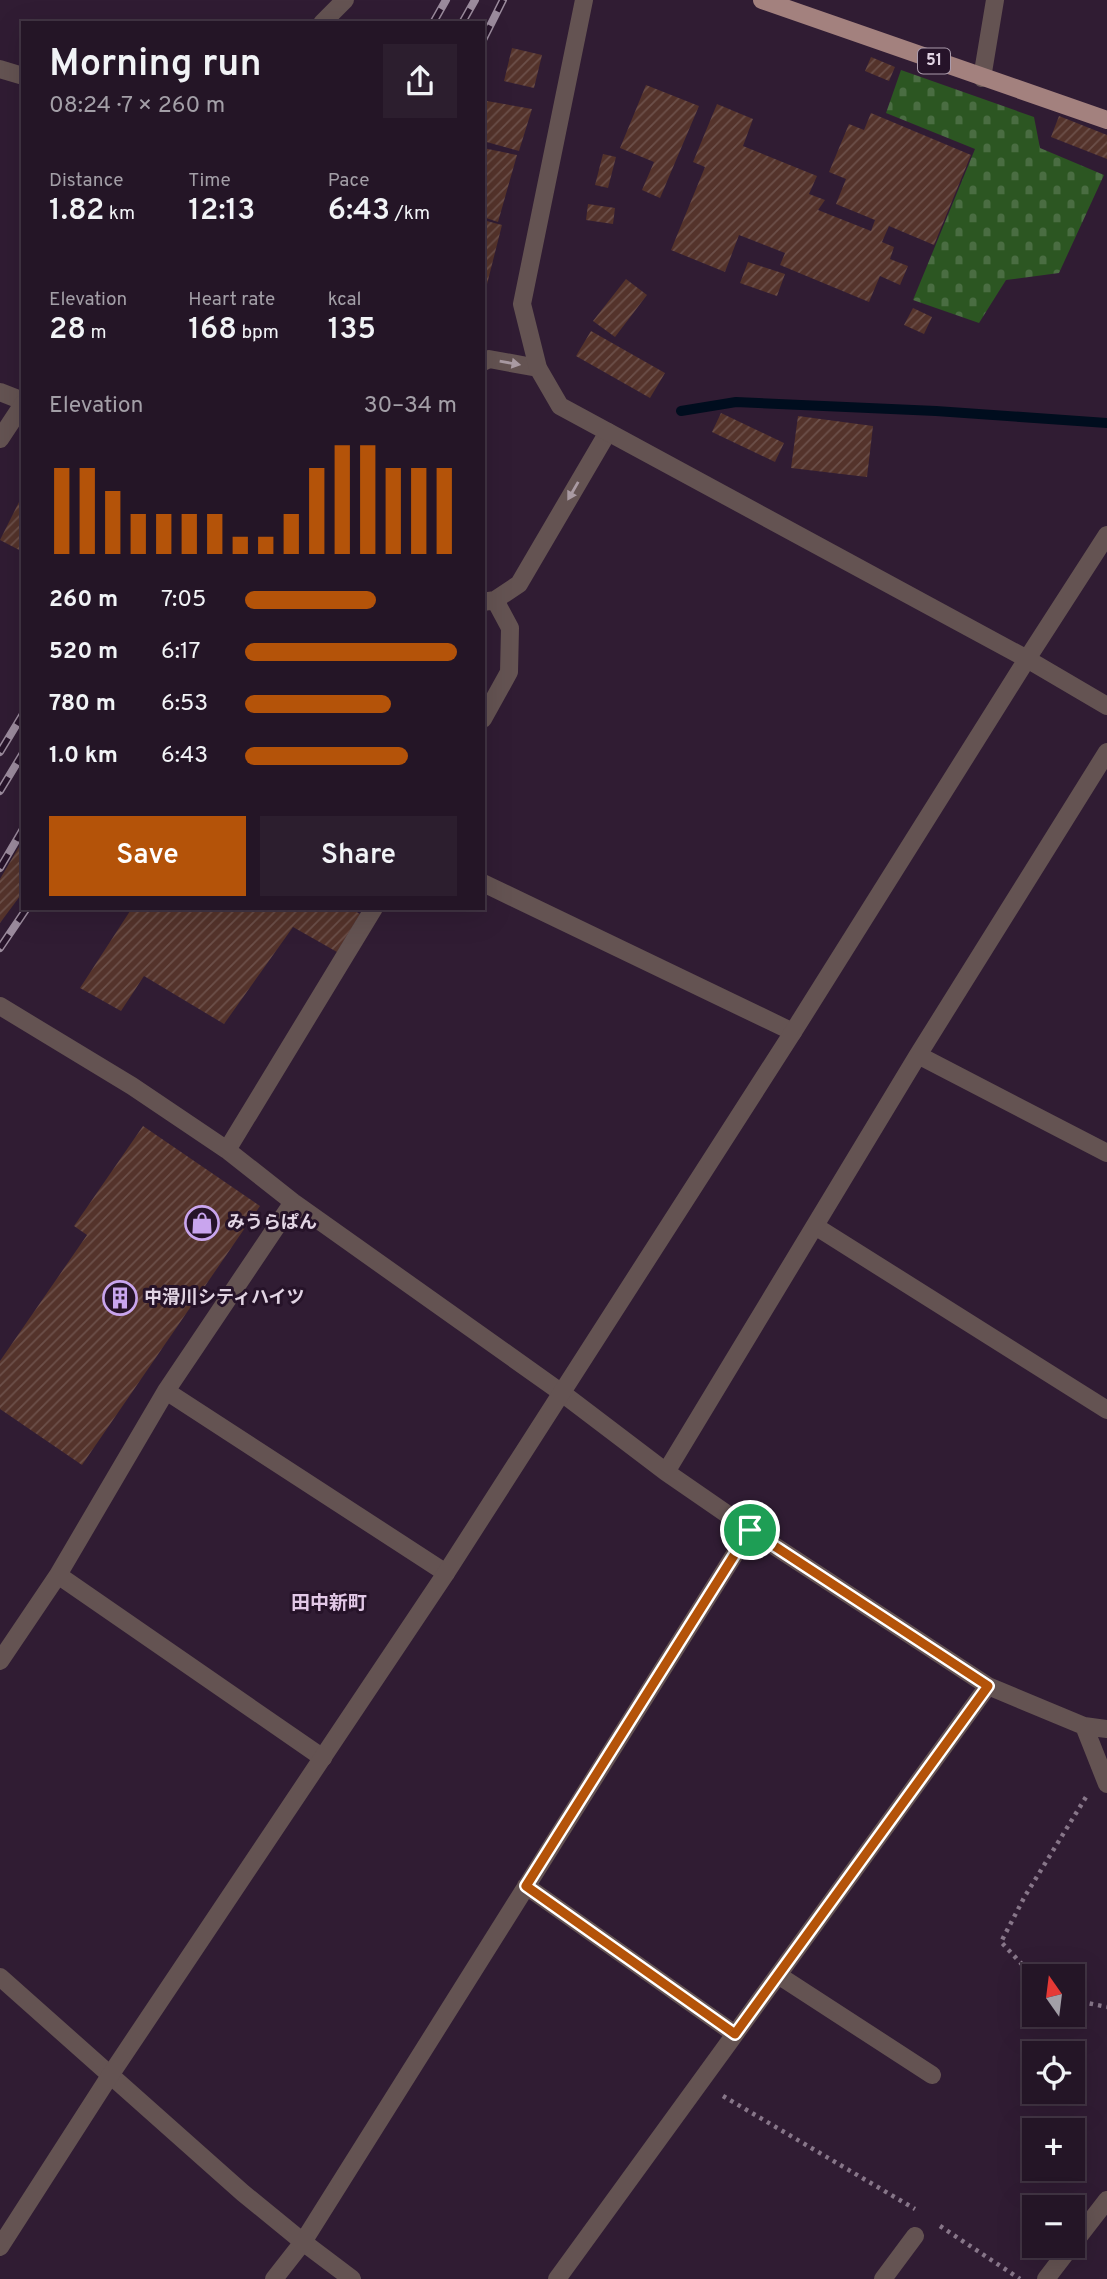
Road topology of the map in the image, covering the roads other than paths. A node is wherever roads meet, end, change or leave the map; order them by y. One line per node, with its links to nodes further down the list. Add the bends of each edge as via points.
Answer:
1 (345, 0): 5 (street)
2 (584, 0): 11 (street, via 522,304)
3 (762, 0): 8 (main road, 51)
4 (995, 0): 8 (street)
5 (324, 21)
6 (0, 69): 7 (street)
7 (21, 75)
8 (982, 78): 9 (main road, 51)
9 (1107, 120)
10 (485, 361): 11 (street, one-way to 11)
11 (538, 368): 15 (street, via 560,406)
12 (0, 392): 13 (street)
13 (21, 402)
14 (21, 406): 16 (street)
15 (608, 432): 18 (street, one-way to 18, via 519,584); 19 (street)
16 (0, 439)
17 (1107, 536): 19 (street)
18 (489, 601): 21 (street, via 510,628 509,672)
19 (1027, 659): 20 (street); 26 (street)
20 (1107, 706)
21 (485, 715)
22 (1107, 752): 27 (street)
23 (485, 884): 26 (street)
24 (373, 910): 28 (street)
25 (0, 1006): 28 (street)
26 (793, 1032): 33 (street)
27 (918, 1055): 29 (street); 31 (street)
28 (227, 1150): 30 (street)
29 (1107, 1153)
30 (293, 1202): 32 (street); 33 (street)
31 (815, 1226): 34 (street); 35 (street)
32 (166, 1391): 37 (street); 38 (street)
33 (562, 1393): 35 (street); 37 (street)
34 (1107, 1410)
35 (666, 1472): 36 (street)
36 (750, 1530): 40 (street); 45 (street)
37 (446, 1573): 43 (street)
38 (58, 1575): 39 (street); 43 (street)
39 (0, 1661)
40 (988, 1686): 41 (street); 46 (street)
41 (1084, 1726): 42 (street); 44 (street)
42 (1107, 1729)
43 (323, 1758): 49 (street)
44 (1104, 1778)
45 (526, 1886): 48 (street); 54 (street)
46 (778, 1975): 48 (street); 50 (street)
47 (0, 1977): 49 (street)
48 (735, 2034): 59 (street)
49 (111, 2074): 54 (street); 55 (street)
50 (932, 2075)
51 (1107, 2200): 52 (street)
52 (1085, 2228)
53 (915, 2236): 60 (street)
54 (303, 2242): 57 (street); 58 (street)
55 (0, 2247)
56 (1062, 2258): 61 (street)
57 (274, 2279)
58 (352, 2279)
59 (557, 2279)
60 (883, 2279)
61 (1046, 2279)

